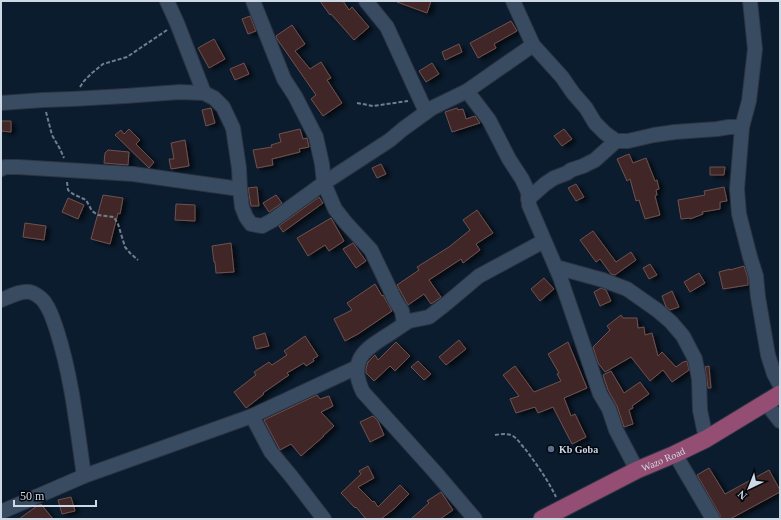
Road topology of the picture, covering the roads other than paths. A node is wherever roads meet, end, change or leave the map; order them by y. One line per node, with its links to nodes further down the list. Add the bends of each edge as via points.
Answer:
1 (167, 1): 8 (street)
2 (252, 1): 14 (street, via 284,79 316,136)
3 (366, 1): 10 (street, via 387,27)
4 (513, 1): 6 (street)
5 (750, 1): 11 (street, via 755,49 749,101)
6 (533, 44): 7 (street); 12 (street, via 562,77 595,123)
7 (467, 91): 10 (street); 16 (street, via 489,120 509,160 522,179 528,192)
8 (204, 93): 9 (street, via 180,92); 15 (street, via 223,107 233,128)
9 (1, 103)
10 (426, 112): 14 (street, via 390,140)
11 (742, 127): 12 (street, via 675,132); 22 (street, via 737,189 739,214 756,276 768,355)
12 (616, 141): 16 (street, via 595,160 554,178)
13 (1, 169): 15 (street, via 18,167 133,174)
14 (324, 183): 15 (street, via 262,226 252,224 246,217); 20 (street, via 335,209 371,250 402,311)
15 (240, 189)
16 (528, 199): 17 (street)
17 (544, 241): 18 (street); 20 (street, via 479,276 429,317)
18 (556, 267): 26 (street, via 627,289 671,322 683,336 695,359); 28 (street, via 600,394)
19 (1, 300): 29 (street, via 23,292 31,292 45,302 60,341 68,372)
20 (404, 324): 21 (street, via 362,354)
21 (357, 373): 24 (street, via 353,369); 32 (street, via 362,392)
22 (780, 385)
23 (773, 398): 25 (street); 26 (main road, Wazo Road)
24 (252, 416): 29 (street); 31 (street, via 271,452)
25 (780, 421)
26 (706, 439): 27 (main road, Wazo Road)
27 (675, 454): 28 (main road, Wazo Road); 34 (street)
28 (637, 470): 33 (main road, Wazo Road)
29 (84, 476): 30 (street)
30 (1, 512)
31 (324, 519)
32 (475, 519)
33 (542, 519)
34 (713, 519)

